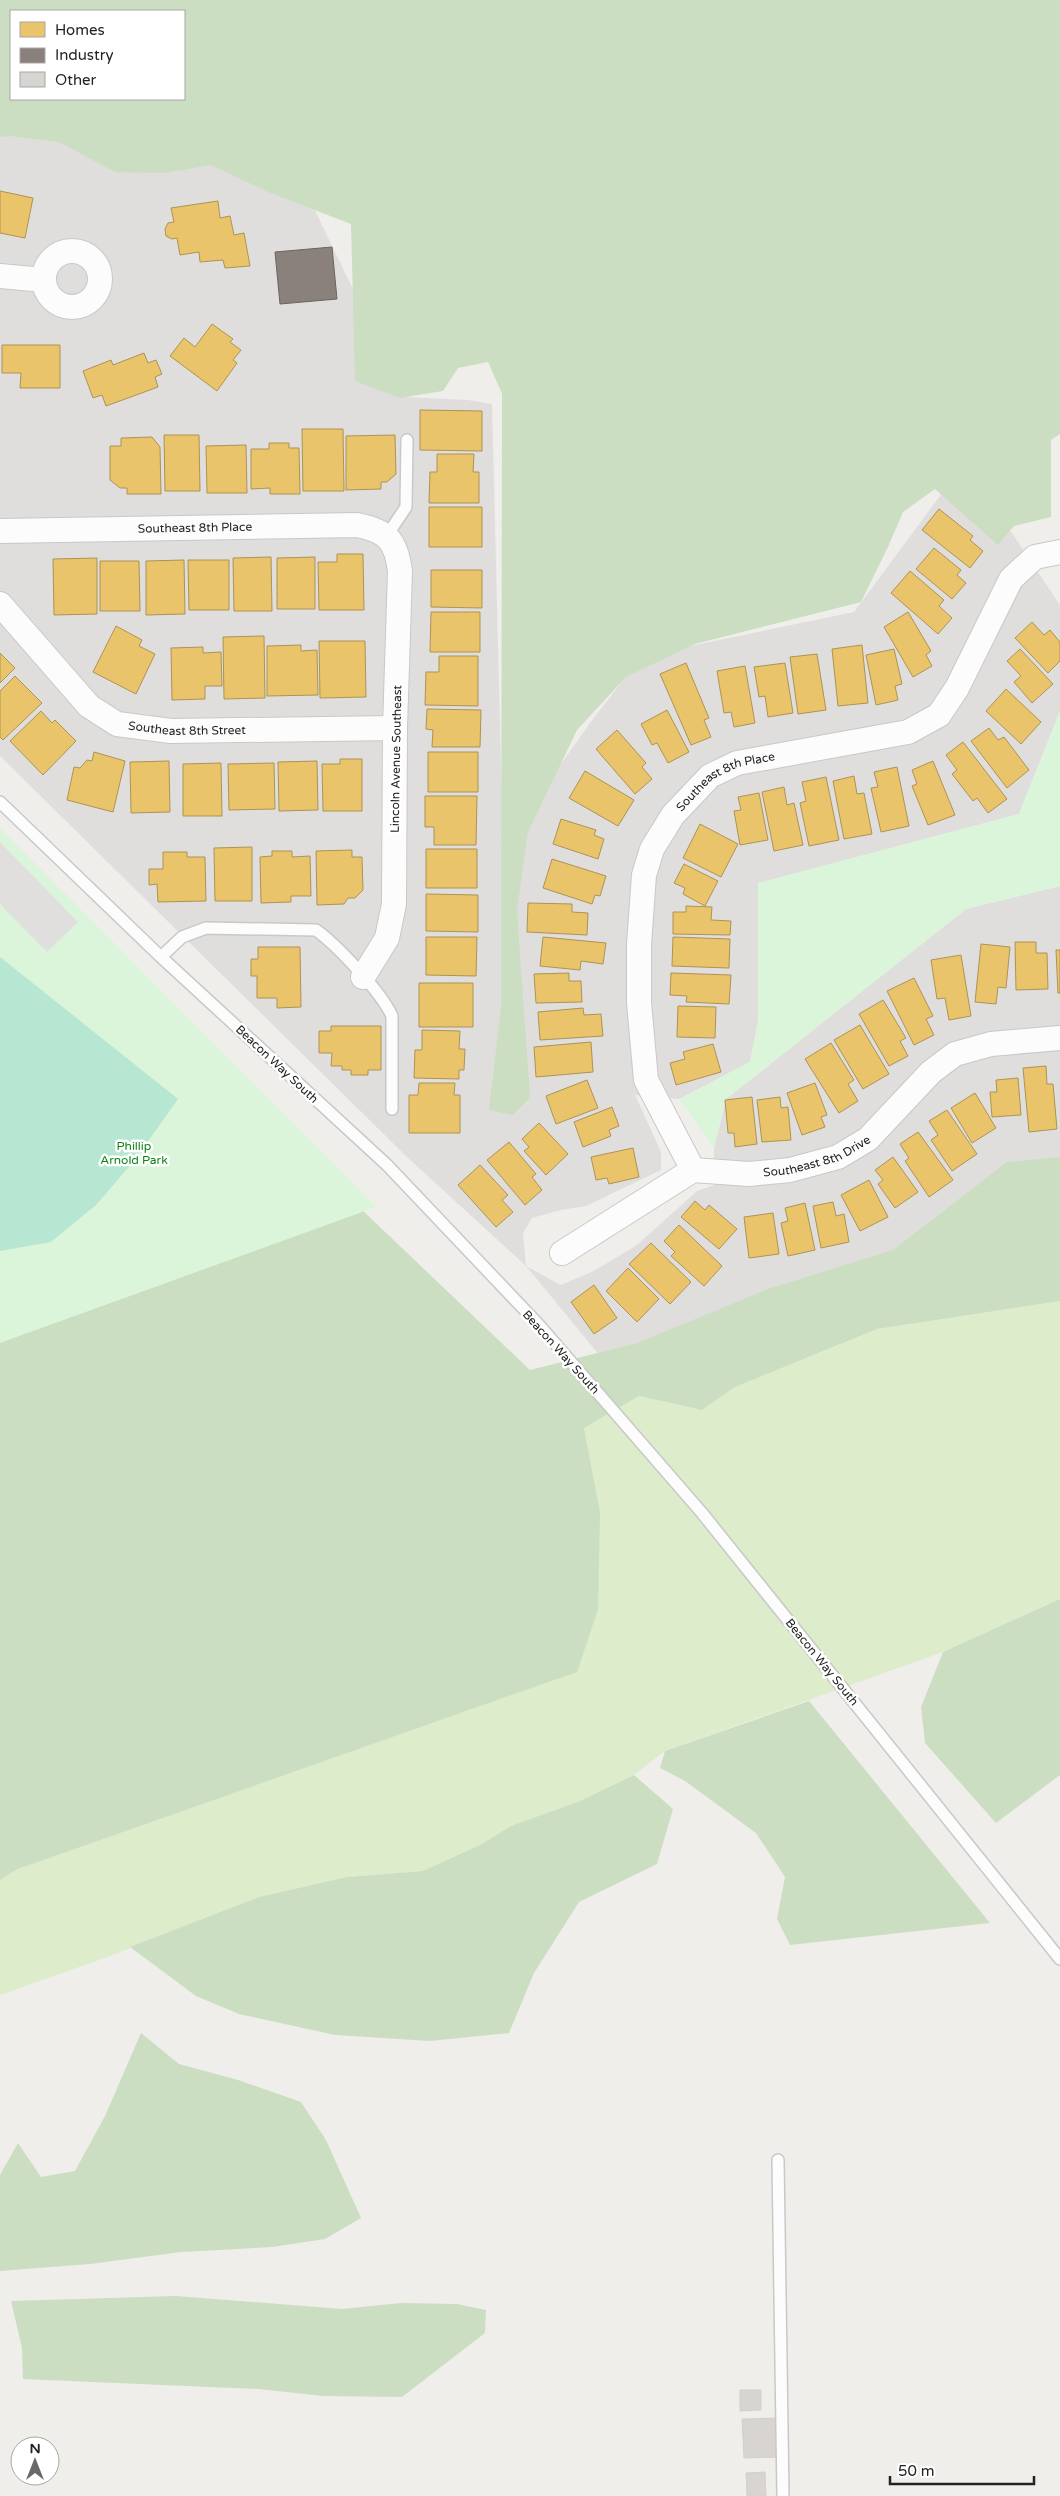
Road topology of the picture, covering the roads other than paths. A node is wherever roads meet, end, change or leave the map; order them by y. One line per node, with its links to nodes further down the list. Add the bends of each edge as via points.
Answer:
1 (0, 276): 2 (street)
2 (44, 280)
3 (407, 440): 5 (lane, via 406,507)
4 (0, 531): 5 (street, Southeast 8th Place, via 357,525 374,528)
5 (386, 537): 8 (street, Lincoln Avenue Southeast, via 397,551 400,571)
6 (1060, 552): 14 (street, Southeast 8th Place, via 1035,557 1011,579 957,688 939,715 908,732 737,763 710,776 673,815 652,849 644,875 639,944 638,1003 646,1080)
7 (0, 604): 8 (street, Southeast 8th Street, via 89,706 117,724 171,731)
8 (395, 728): 11 (street, Lincoln Avenue Southeast, via 394,904 386,938)
9 (0, 802): 10 (lane, Beacon Way South)
10 (161, 957): 11 (lane, via 182,937 206,928 316,930); 16 (lane, Beacon Way South, via 387,1166 539,1325 702,1513)
11 (363, 977): 13 (lane, via 392,1016)
12 (1060, 1038): 14 (street, Southeast 8th Drive, via 991,1044 956,1054 931,1072 868,1139 838,1158 790,1170 749,1174)
13 (392, 1109)
14 (693, 1170): 15 (street)
15 (562, 1254)
16 (1060, 1959)
17 (778, 2160): 18 (lane)
18 (783, 2496)

